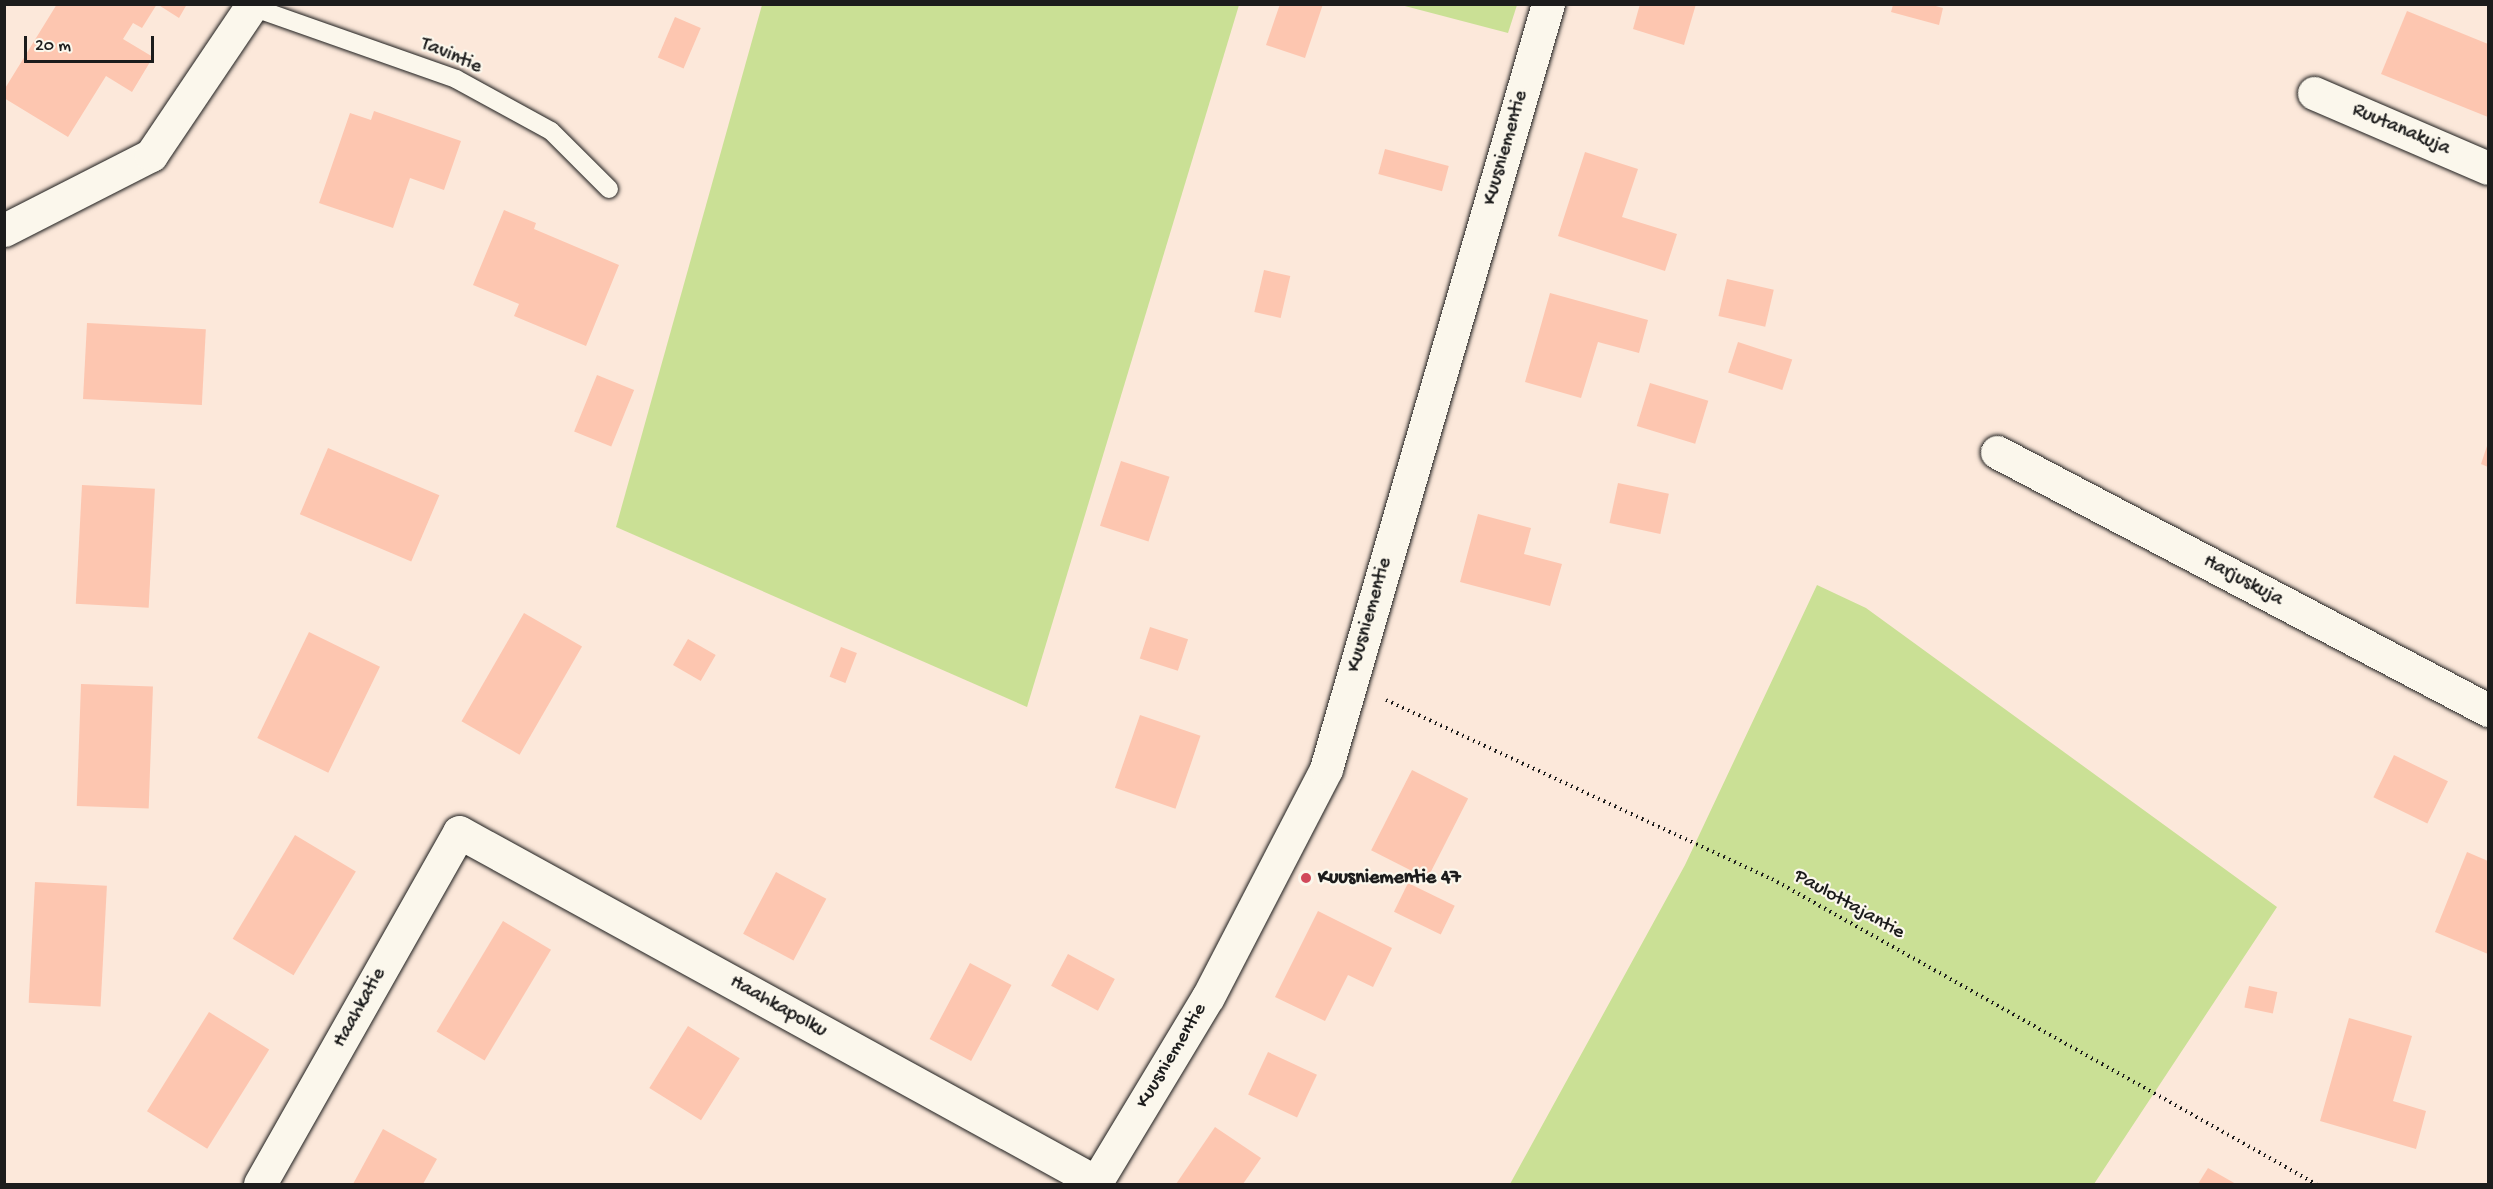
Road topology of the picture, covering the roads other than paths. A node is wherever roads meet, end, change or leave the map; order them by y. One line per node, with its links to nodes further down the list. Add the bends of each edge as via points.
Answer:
1 (1548, 4): 10 (street, Kuusniementie, via 1326,769 1208,997)
2 (253, 6): 5 (lane, Tavintie, via 456,79 551,131); 6 (street, via 151,155)
3 (2314, 93): 4 (street, Ruutanakuja)
4 (2488, 168)
5 (609, 189)
6 (4, 230)
7 (1998, 452): 8 (street, Harjuskuja)
8 (2488, 710)
9 (459, 832): 10 (street, Haahkapolku); 11 (street, Haahkatie)
10 (1096, 1183)
11 (260, 1185)

